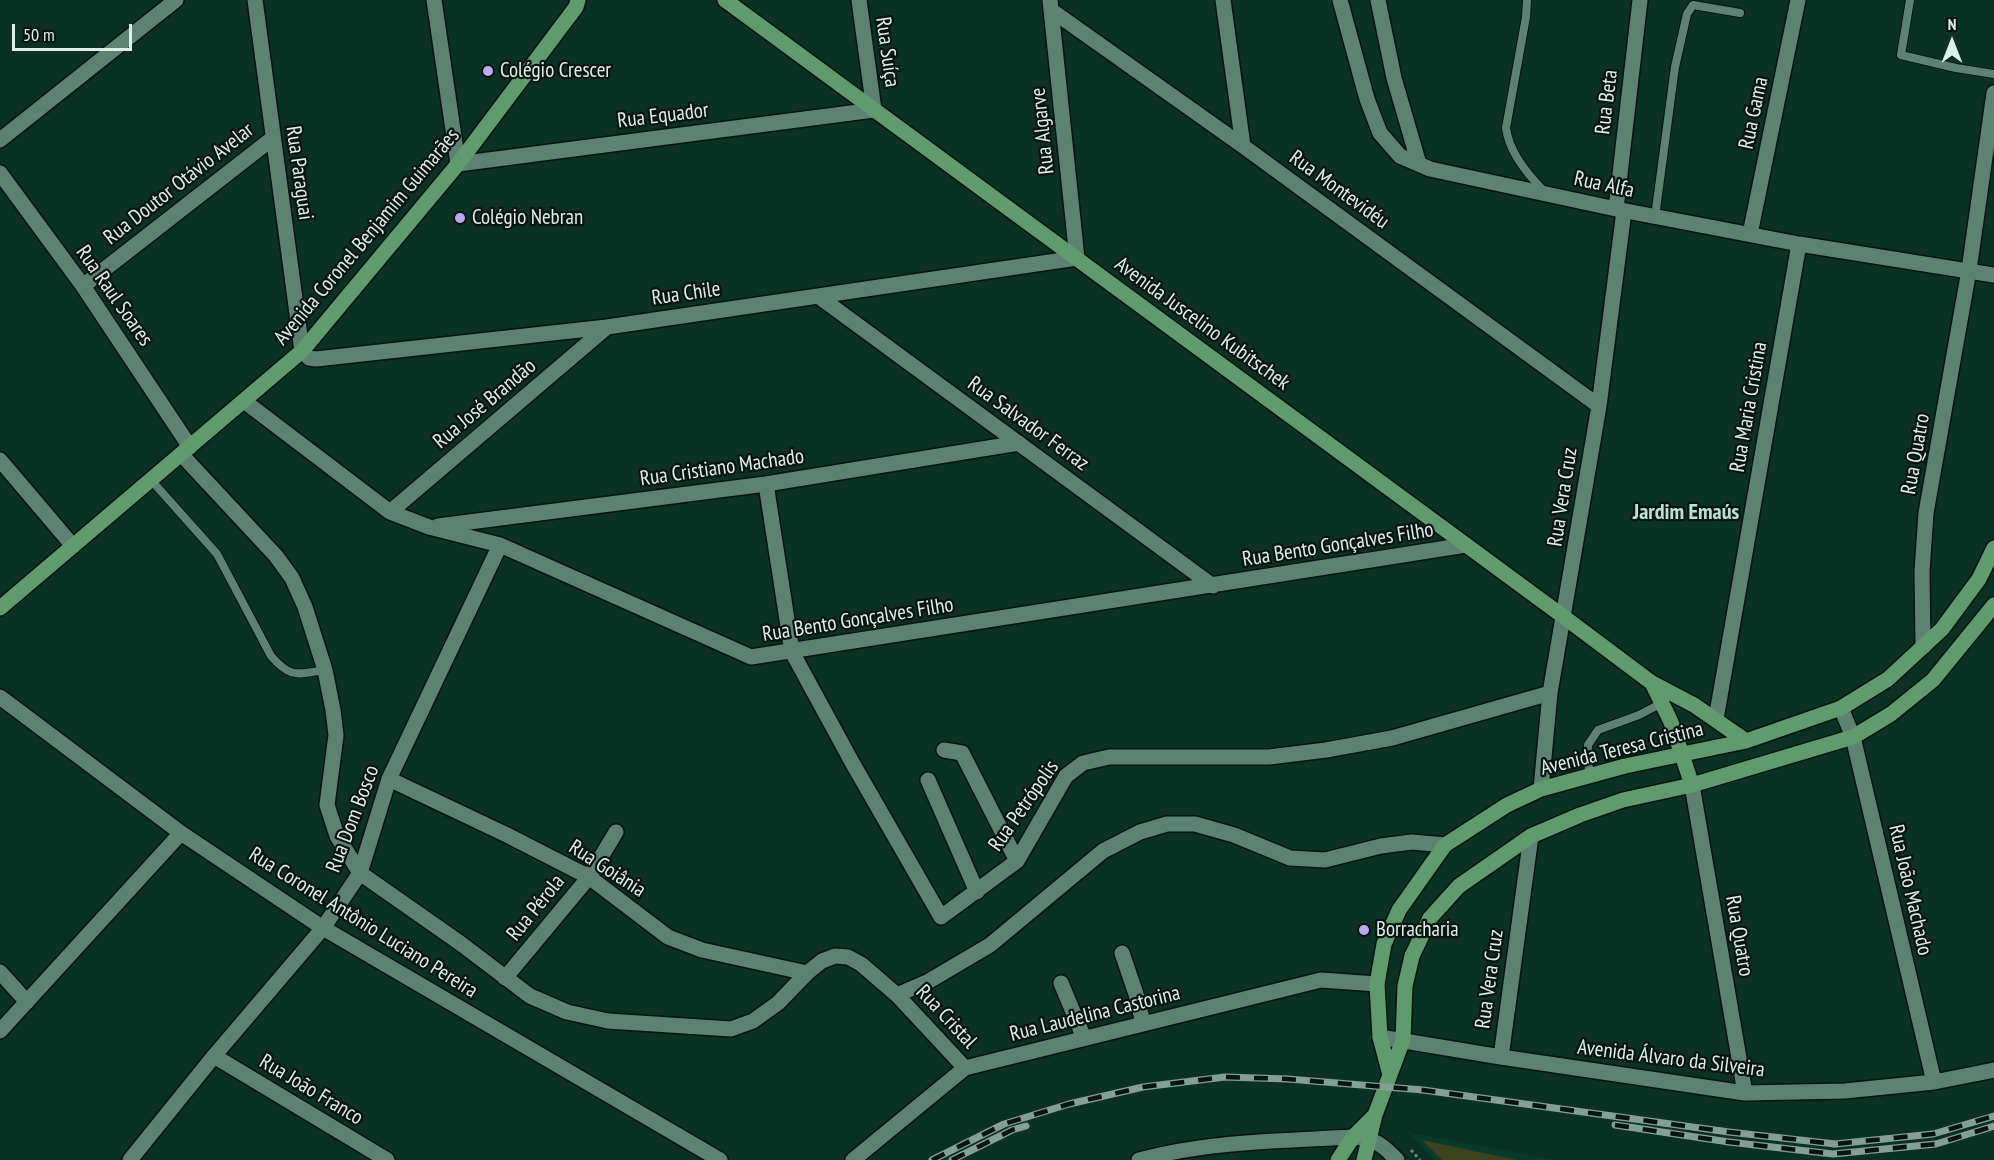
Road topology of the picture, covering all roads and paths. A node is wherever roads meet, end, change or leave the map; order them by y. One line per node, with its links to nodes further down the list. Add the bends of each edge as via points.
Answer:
1 (255, 0): 21 (street, Rua Paraguai)
2 (434, 0): 24 (street)
3 (592, 0): 14 (street, Avenida Coronel Benjamim Guimarães)
4 (725, 0): 19 (street, Avenida Juscelino Kubitschek)
5 (859, 0): 19 (street, Rua Suíça)
6 (1223, 0): 23 (street)
7 (1340, 0): 25 (street, Rua Alfa, via 1366,99 1380,132 1400,156)
8 (1378, 0): 25 (street, via 1394,78)
9 (1527, 0): 27 (lane, via 1506,129 1508,142 1533,181)
10 (1640, 0): 28 (street, Rua Beta)
11 (1798, 0): 30 (street, Rua Gama)
12 (1910, 0): 17 (lane, via 1901,55)
13 (166, 3): 22 (street)
14 (577, 4): 24 (street, Avenida Coronel Benjamim Guimarães)
15 (1050, 5): 23 (street, Rua Montevidéu); 32 (street, Rua Algarve)
16 (1740, 13): 29 (lane, via 1693,5 1687,14 1675,67)
17 (1994, 74)
18 (1994, 93): 20 (street)
19 (874, 110): 24 (street, Rua Equador); 32 (street, Avenida Juscelino Kubitschek)
20 (1991, 136): 33 (street)
21 (273, 138): 35 (street, Rua Doutor Otávio Avelar); 38 (street, Rua Paraguai)
22 (0, 140)
23 (1243, 146): 40 (street, Rua Montevidéu)
24 (458, 164): 38 (street, Avenida Coronel Benjamim Guimarães)
25 (1419, 164): 27 (street, Rua Alfa)
26 (0, 172): 35 (street, Rua Raul Soares)
27 (1547, 194): 28 (street, Rua Alfa)
28 (1620, 210): 29 (street, Rua Alfa); 40 (street, Rua Vera Cruz)
29 (1655, 217): 30 (street, Rua Alfa)
30 (1750, 234): 31 (street, Rua Alfa)
31 (1798, 244): 33 (street, Rua Alfa); 64 (street, Rua Maria Cristina)
32 (1077, 258): 36 (street, Rua Chile); 49 (street, Avenida Juscelino Kubitschek)
33 (1969, 270): 34 (street, Rua Alfa); 56 (street, Rua Quatro, via 1926,513)
34 (1994, 275)
35 (83, 286): 42 (street, Rua Raul Soares)
36 (818, 296): 37 (street, Rua Chile); 41 (street, Rua Salvador Ferraz)
37 (607, 327): 38 (street, Rua Chile, via 316,359); 46 (street, Rua José Brandão)
38 (302, 351): 39 (street, Avenida Coronel Benjamim Guimarães)
39 (244, 401): 42 (street, Avenida Coronel Benjamim Guimarães); 46 (street, Rua Bento Gonçalves Filho)
40 (1599, 406): 55 (street, Rua Vera Cruz)
41 (1019, 443): 45 (street, Rua Cristiano Machado); 52 (street, Rua Salvador Ferraz)
42 (185, 451): 44 (street, Avenida Coronel Benjamim Guimarães); 58 (street, Rua Raul Soares, via 292,579)
43 (0, 460): 50 (street)
44 (151, 480): 50 (street, Avenida Coronel Benjamim Guimarães); 58 (lane, via 217,555 271,656 284,670 295,674)
45 (766, 484): 47 (street, Rua Cristiano Machado); 57 (street, Rua Petrópolis)
46 (390, 512): 47 (street, Rua Bento Gonçalves Filho)
47 (429, 527): 48 (street, Rua Bento Gonçalves Filho)
48 (500, 545): 57 (street, Rua Bento Gonçalves Filho, via 751,657); 70 (street, Rua Dom Bosco)
49 (1466, 545): 52 (street, Rua Bento Gonçalves Filho); 55 (street, Avenida Juscelino Kubitschek)
50 (73, 546): 54 (street, Avenida Coronel Benjamim Guimarães)
51 (1994, 548): 56 (street, Avenida Teresa Cristina, via 1979,579 1942,629)
52 (1213, 586): 57 (street, Rua Bento Gonçalves Filho)
53 (1994, 605): 65 (street, via 1933,680 1891,714)
54 (0, 608)
55 (1564, 617): 59 (street, Avenida Juscelino Kubitschek); 60 (street, Rua Vera Cruz)
56 (1923, 647): 63 (street, Avenida Teresa Cristina, via 1888,679)
57 (792, 652): 81 (street, Rua Petrópolis, via 941,917)
58 (325, 670): 79 (street, Rua Raul Soares, via 336,735 327,805 337,836)
59 (1652, 683): 62 (street); 64 (street, Avenida Juscelino Kubitschek)
60 (1550, 693): 73 (street, Rua Vera Cruz); 78 (street, Rua Petrópolis, via 1392,738 1326,750 1269,757 1109,757 1083,763 1066,776)
61 (0, 697): 75 (street, Rua Coronel Antônio Luciano Pereira)
62 (1662, 703): 68 (street); 69 (lane, via 1598,730 1588,745)
63 (1841, 708): 65 (street, Rua João Machado); 66 (street, Avenida Teresa Cristina)
64 (1716, 719): 66 (street, Avenida Juscelino Kubitschek)
65 (1852, 737): 72 (street); 101 (street, Rua João Machado)
66 (1746, 741): 68 (street, Avenida Teresa Cristina)
67 (944, 750): 78 (street, via 962,753)
68 (1683, 754): 69 (street, Avenida Teresa Cristina); 72 (street)
69 (1589, 776): 73 (street, Avenida Teresa Cristina)
70 (390, 779): 79 (street, Rua Dom Bosco); 80 (street, Rua Goiânia)
71 (928, 780): 81 (street)
72 (1692, 785): 76 (street, via 1623,800); 102 (street, Rua Quatro)
73 (1541, 789): 77 (street, Avenida Teresa Cristina, via 1507,805)
74 (616, 831): 80 (street, Rua Pérola)
75 (181, 833): 82 (street, Rua Coronel Antônio Luciano Pereira); 90 (street)
76 (1531, 836): 95 (street, via 1459,886 1430,918 1412,956 1405,986); 97 (street, Rua Vera Cruz)
77 (1445, 845): 88 (street, Avenida Teresa Cristina, via 1399,910 1384,944); 89 (street, via 1413,842 1325,860 1290,858 1195,824 1167,824 1140,832 1103,851 990,945 930,981)
78 (1017, 861): 81 (street, Rua Petrópolis)
79 (360, 873): 82 (street, Rua Dom Bosco); 86 (street, Rua Cristal)
80 (589, 877): 85 (street, Rua Goiânia, via 668,937 702,950); 86 (street, Rua Pérola)
81 (977, 892)
82 (323, 928): 96 (street, Rua Dom Bosco); 108 (street, Rua Coronel Antônio Luciano Pereira)
83 (1122, 954): 91 (street)
84 (0, 972): 90 (street)
85 (807, 973): 86 (street, Rua Cristal, via 778,1003 753,1021 731,1029 608,1021 567,1012 530,996); 89 (street, Rua Cristal, via 822,961 848,957)
86 (505, 978)
87 (1061, 983): 94 (street)
88 (1377, 984): 91 (street, Rua Laudelina Castorina, via 1321,980); 93 (street, Avenida Teresa Cristina)
89 (897, 995): 98 (street, Rua Cristal)
90 (27, 1002): 92 (street)
91 (1143, 1023): 94 (street, Rua Laudelina Castorina)
92 (0, 1031)
93 (1380, 1037): 95 (street, Avenida Álvaro da Silveira); 100 (street, Avenida Teresa Cristina)
94 (1084, 1038): 98 (street, Rua Laudelina Castorina)
95 (1403, 1040): 97 (street, Avenida Álvaro da Silveira); 100 (street)
96 (214, 1056): 106 (street, Rua Dom Bosco); 107 (street, Rua João Franco)
97 (1501, 1057): 102 (street, Avenida Álvaro da Silveira)
98 (965, 1068): 109 (street, Rua Laudelina Castorina)
99 (1994, 1070): 101 (street, Avenida Álvaro da Silveira)
100 (1390, 1075): 103 (street)
101 (1934, 1082): 102 (street, Avenida Álvaro da Silveira, via 1845,1092)
102 (1745, 1093)
103 (1375, 1115): 104 (street); 105 (street)
104 (1353, 1137): 105 (street); 110 (street, via 1237,1145 1163,1153); 111 (street)
105 (1371, 1138): 112 (street); 113 (street)
106 (130, 1160)
107 (387, 1160)
108 (720, 1160)
109 (853, 1160)
110 (1139, 1160)
111 (1338, 1160)
112 (1364, 1160)
113 (1397, 1160)

